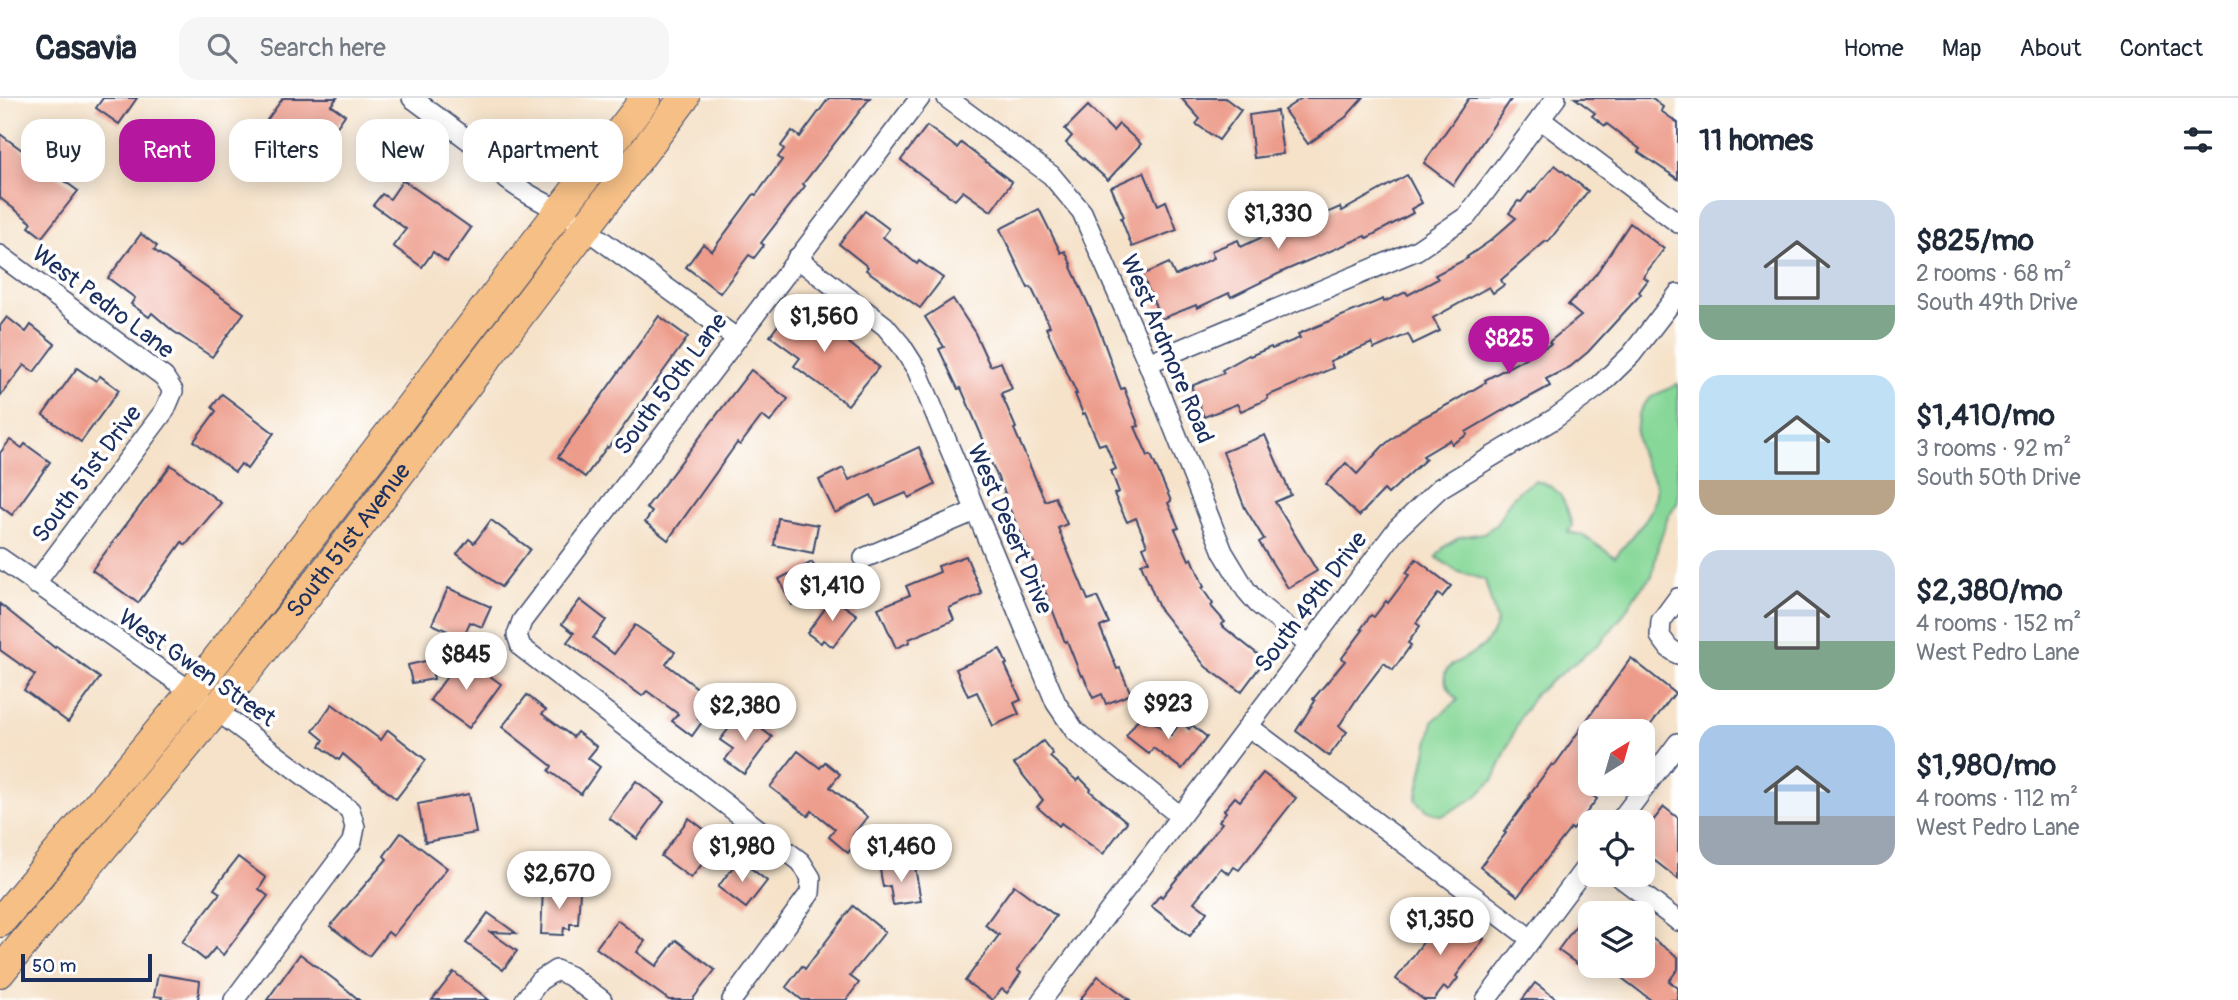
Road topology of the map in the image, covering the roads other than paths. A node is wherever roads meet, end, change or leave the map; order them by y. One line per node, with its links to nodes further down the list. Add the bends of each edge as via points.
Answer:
1 (411, 98): 8 (street, via 479,148 493,151 510,172 541,188)
2 (646, 98): 8 (main road, South 51st Avenue)
3 (684, 98): 10 (main road, South 51st Avenue)
4 (920, 98): 12 (street, South 50th Lane)
5 (947, 98): 15 (street, West Ardmore Road, via 1051,175 1072,198)
6 (1556, 98): 7 (street)
7 (1540, 119): 9 (street); 15 (street, via 1467,216 1417,250)
8 (561, 211): 10 (street); 24 (main road, South 51st Avenue)
9 (1678, 223)
10 (586, 228): 14 (street); 24 (main road, South 51st Avenue, via 320,578)
11 (0, 255): 16 (street, West Pedro Lane, via 164,377)
12 (797, 258): 14 (street, South 50th Lane); 17 (street, West Desert Drive, via 877,319 901,345 920,379)
13 (1678, 294): 22 (street, South 49th Drive, via 1631,355 1600,386 1440,488 1418,508 1396,529)
14 (736, 338): 40 (street, South 50th Lane, via 522,621 517,635 521,647 801,862 811,877 810,893)
15 (1148, 363): 22 (street, West Ardmore Road, via 1223,552 1258,604)
16 (173, 391): 20 (street, South 51st Drive, via 165,410)
17 (975, 511): 19 (street); 28 (street, West Desert Drive, via 1056,703 1075,731)
18 (0, 558): 20 (street, West Gwen Street)
19 (864, 558)
20 (35, 584): 24 (street, West Gwen Street)
21 (1678, 598): 23 (street, via 1661,621 1660,636)
22 (1309, 645): 25 (street, South 49th Drive)
23 (1678, 654)
24 (204, 701): 29 (main road, South 51st Avenue); 36 (main road, South 51st Avenue); 37 (street, West Gwen Street, via 350,810 355,827 352,842)
25 (1248, 726): 28 (street, South 49th Drive); 34 (street)
26 (1678, 743): 27 (street)
27 (1628, 810)
28 (1180, 816): 41 (street, South 49th Drive)
29 (53, 857): 33 (main road, South 51st Avenue); 35 (main road, via 46,886)
30 (1578, 877): 34 (street)
31 (1633, 887): 32 (street)
32 (1678, 920)
33 (0, 922)
34 (1531, 939): 42 (street)
35 (0, 944)
36 (0, 972)
37 (234, 1000)
38 (525, 1000): 39 (street, via 556,970)
39 (602, 1000)
40 (732, 1000)
41 (1042, 1000)
42 (1486, 1000)

